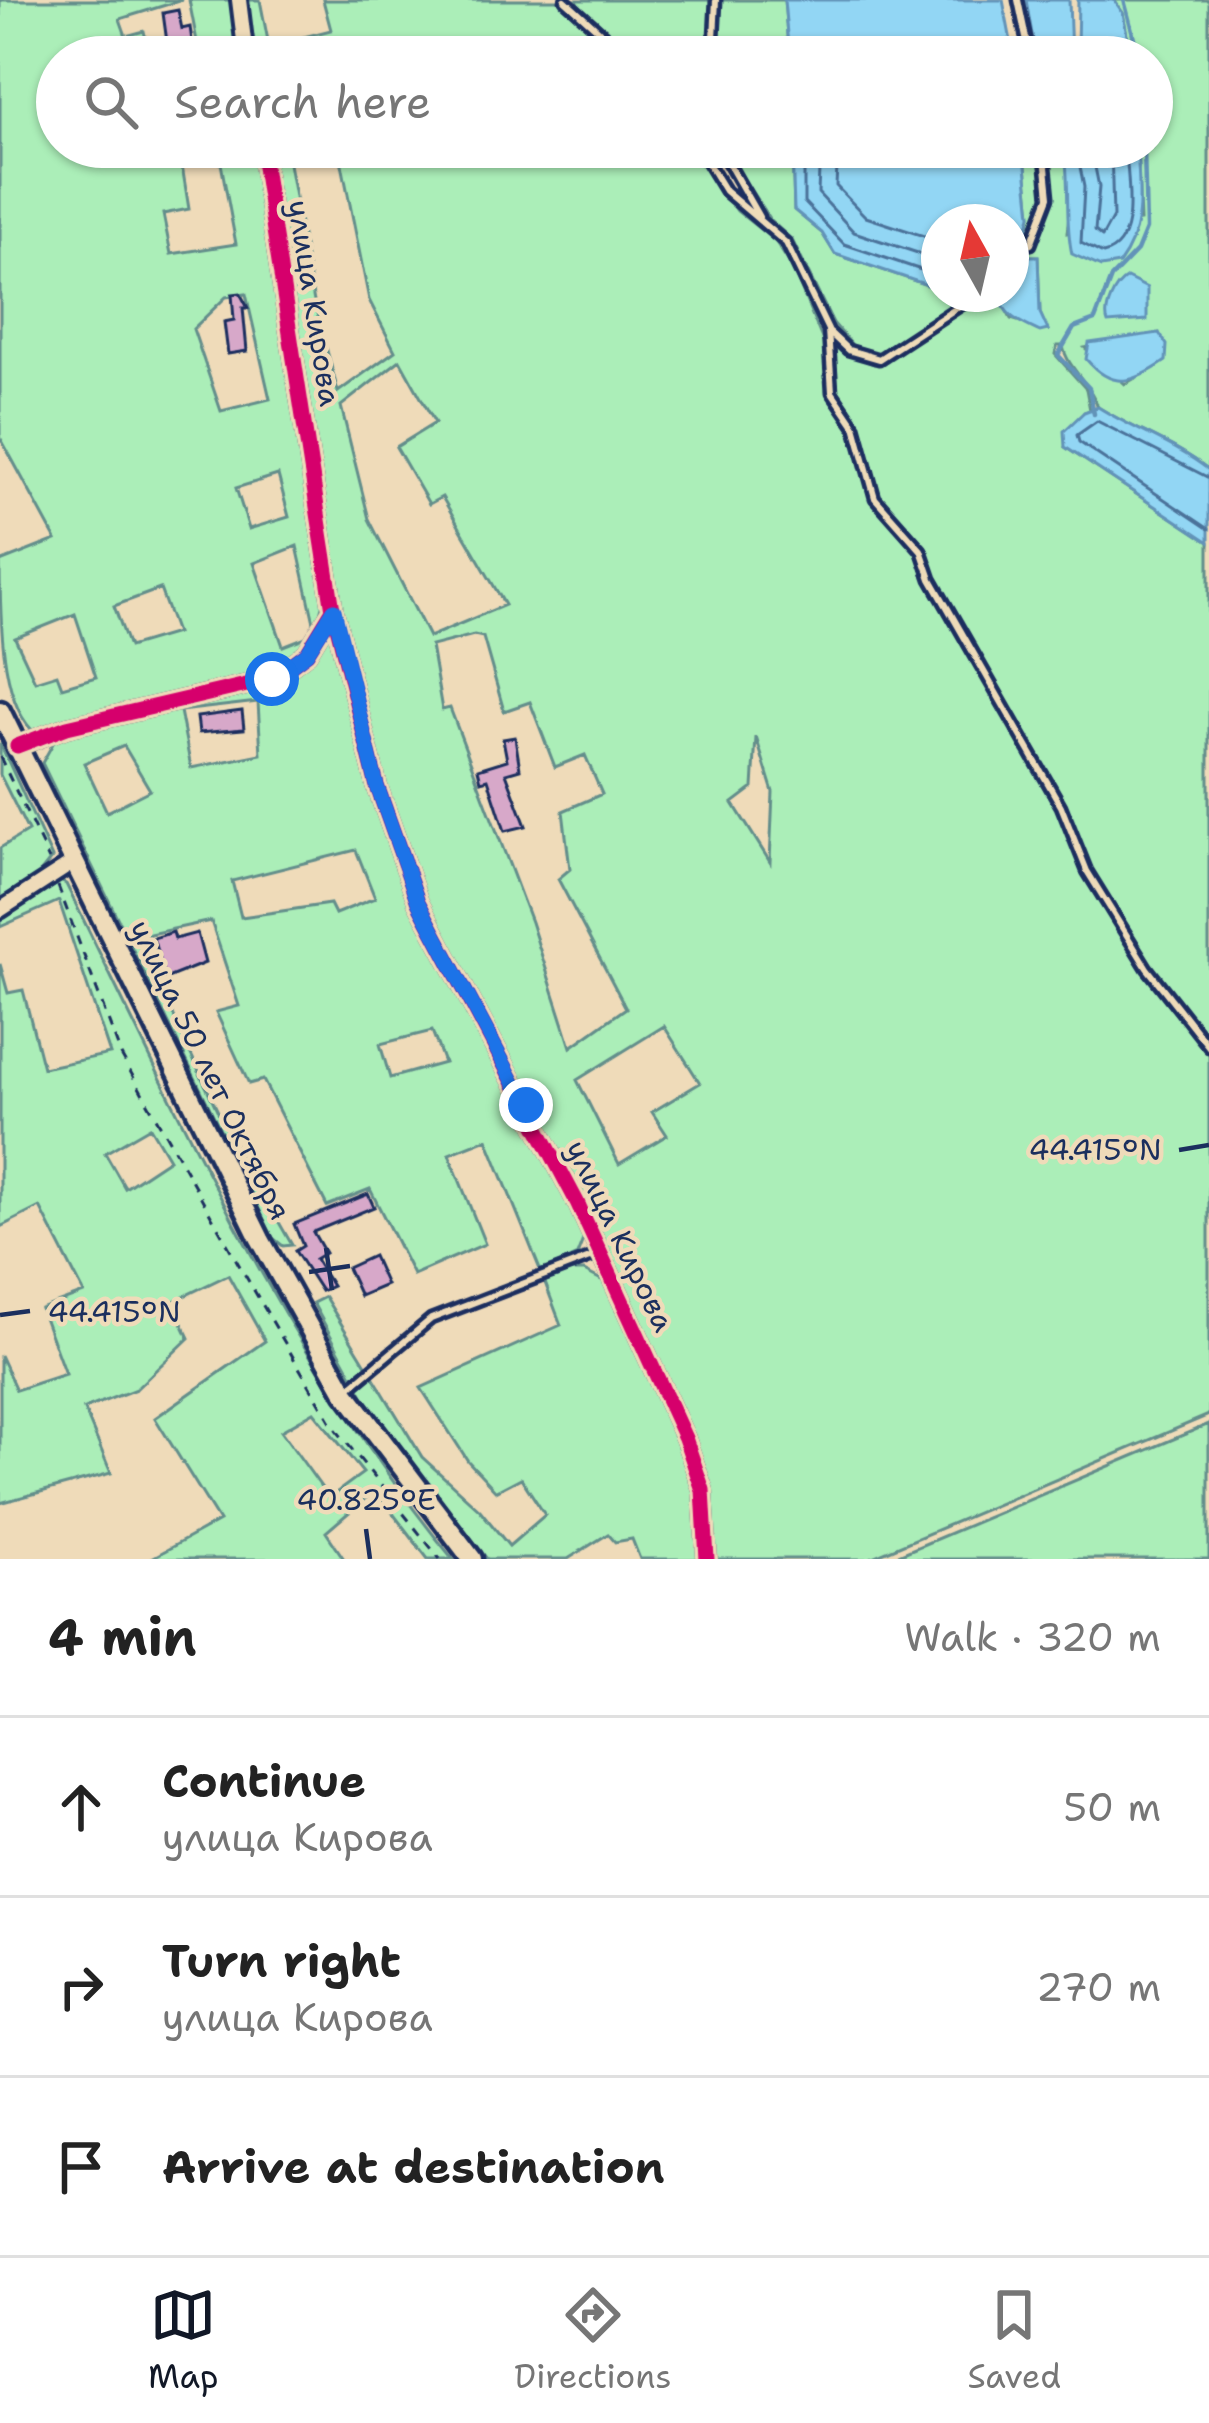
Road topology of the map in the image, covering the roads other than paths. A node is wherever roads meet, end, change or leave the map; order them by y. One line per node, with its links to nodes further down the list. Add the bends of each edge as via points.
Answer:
1 (239, 0): 5 (street)
2 (565, 0): 6 (lane)
3 (716, 0): 7 (lane)
4 (1018, 0): 8 (lane)
5 (243, 36)
6 (605, 36)
7 (714, 36)
8 (1026, 36)
9 (264, 168): 17 (street, улица Кирова)
10 (711, 168): 13 (lane)
11 (731, 168): 13 (lane)
12 (1046, 168): 14 (lane, via 1049,196)
13 (763, 226): 16 (lane, via 787,243)
14 (1029, 244)
15 (950, 312): 16 (lane, via 878,359 848,350)
16 (828, 330): 22 (lane, via 832,392 855,426 875,498 921,550 1061,806 1087,872)
17 (334, 610): 19 (street, via 307,653 272,679 67,727); 23 (street, улица Кирова, via 377,786 418,902)
18 (0, 711): 19 (main road, улица 50 лет Октября)
19 (9, 751): 20 (main road, улица 50 лет Октября)
20 (74, 862): 21 (street); 24 (main road, улица 50 лет Октября, via 260,1239)
21 (0, 910)
22 (1209, 1048)
23 (600, 1254): 24 (lane, via 430,1319); 26 (street, улица Кирова, via 697,1468)
24 (345, 1391): 25 (main road, улица 50 лет Октября)
25 (472, 1559)
26 (707, 1559)

